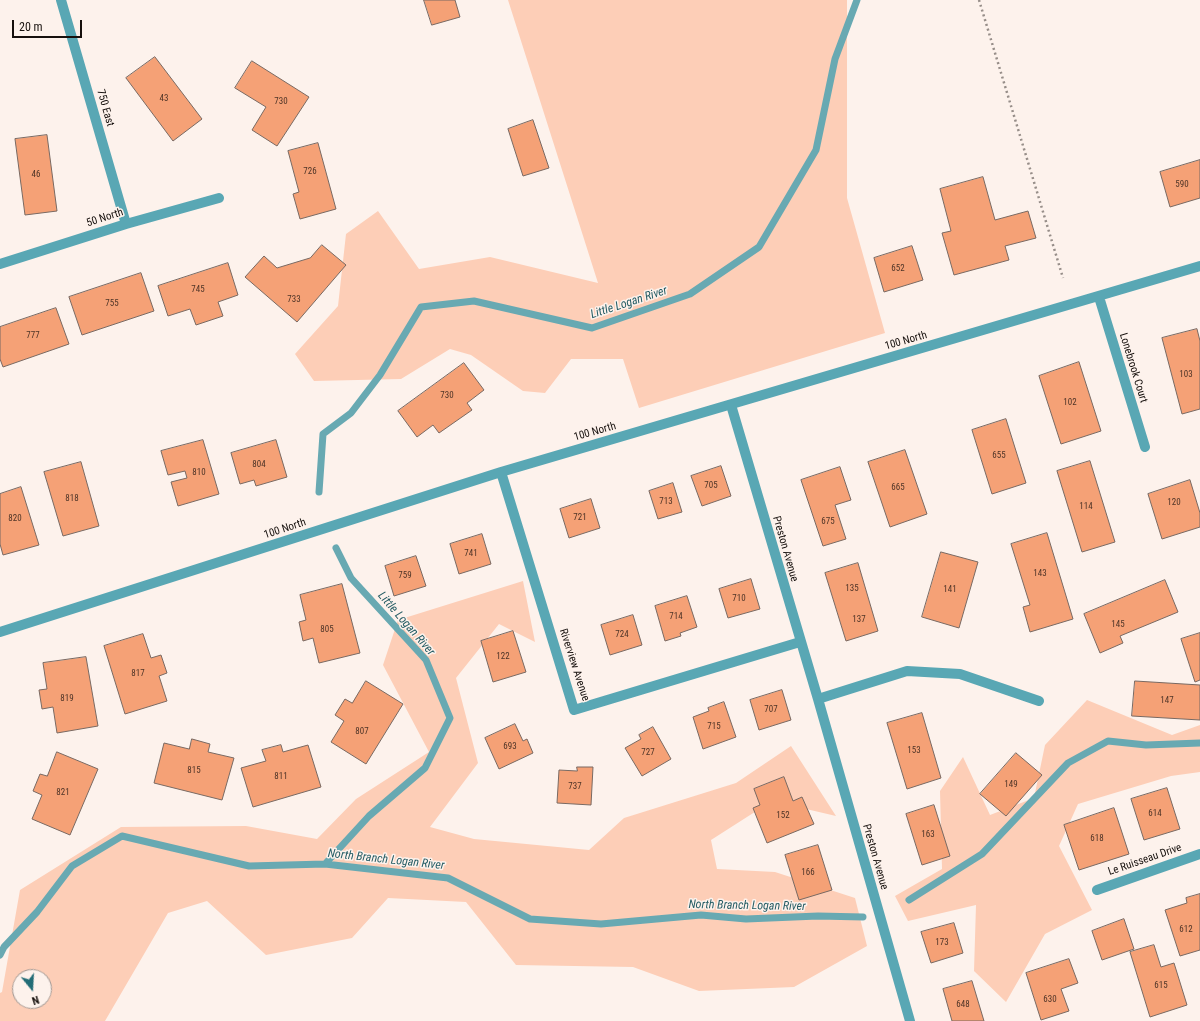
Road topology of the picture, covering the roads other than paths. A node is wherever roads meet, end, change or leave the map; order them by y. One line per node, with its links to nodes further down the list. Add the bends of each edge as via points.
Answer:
1 (61, 0): 3 (street, 750 East)
2 (219, 198): 3 (street, 50 North)
3 (126, 224): 4 (street, 50 North)
4 (0, 264)
5 (1200, 266): 6 (street, 100 North)
6 (1099, 297): 7 (street, 100 North); 8 (street, Lonebrook Court)
7 (731, 405): 9 (street, 100 North); 11 (street, Preston Avenue)
8 (1145, 447)
9 (501, 472): 10 (street, 100 North); 11 (street, Riverview Avenue, via 574,710)
10 (0, 632)
11 (800, 642): 12 (street, Preston Avenue)
12 (818, 699): 13 (street, via 907,671 960,674); 16 (street, Preston Avenue)
13 (1039, 701)
14 (1200, 854): 15 (street, Le Ruisseau Drive)
15 (1097, 890)
16 (910, 1021)

